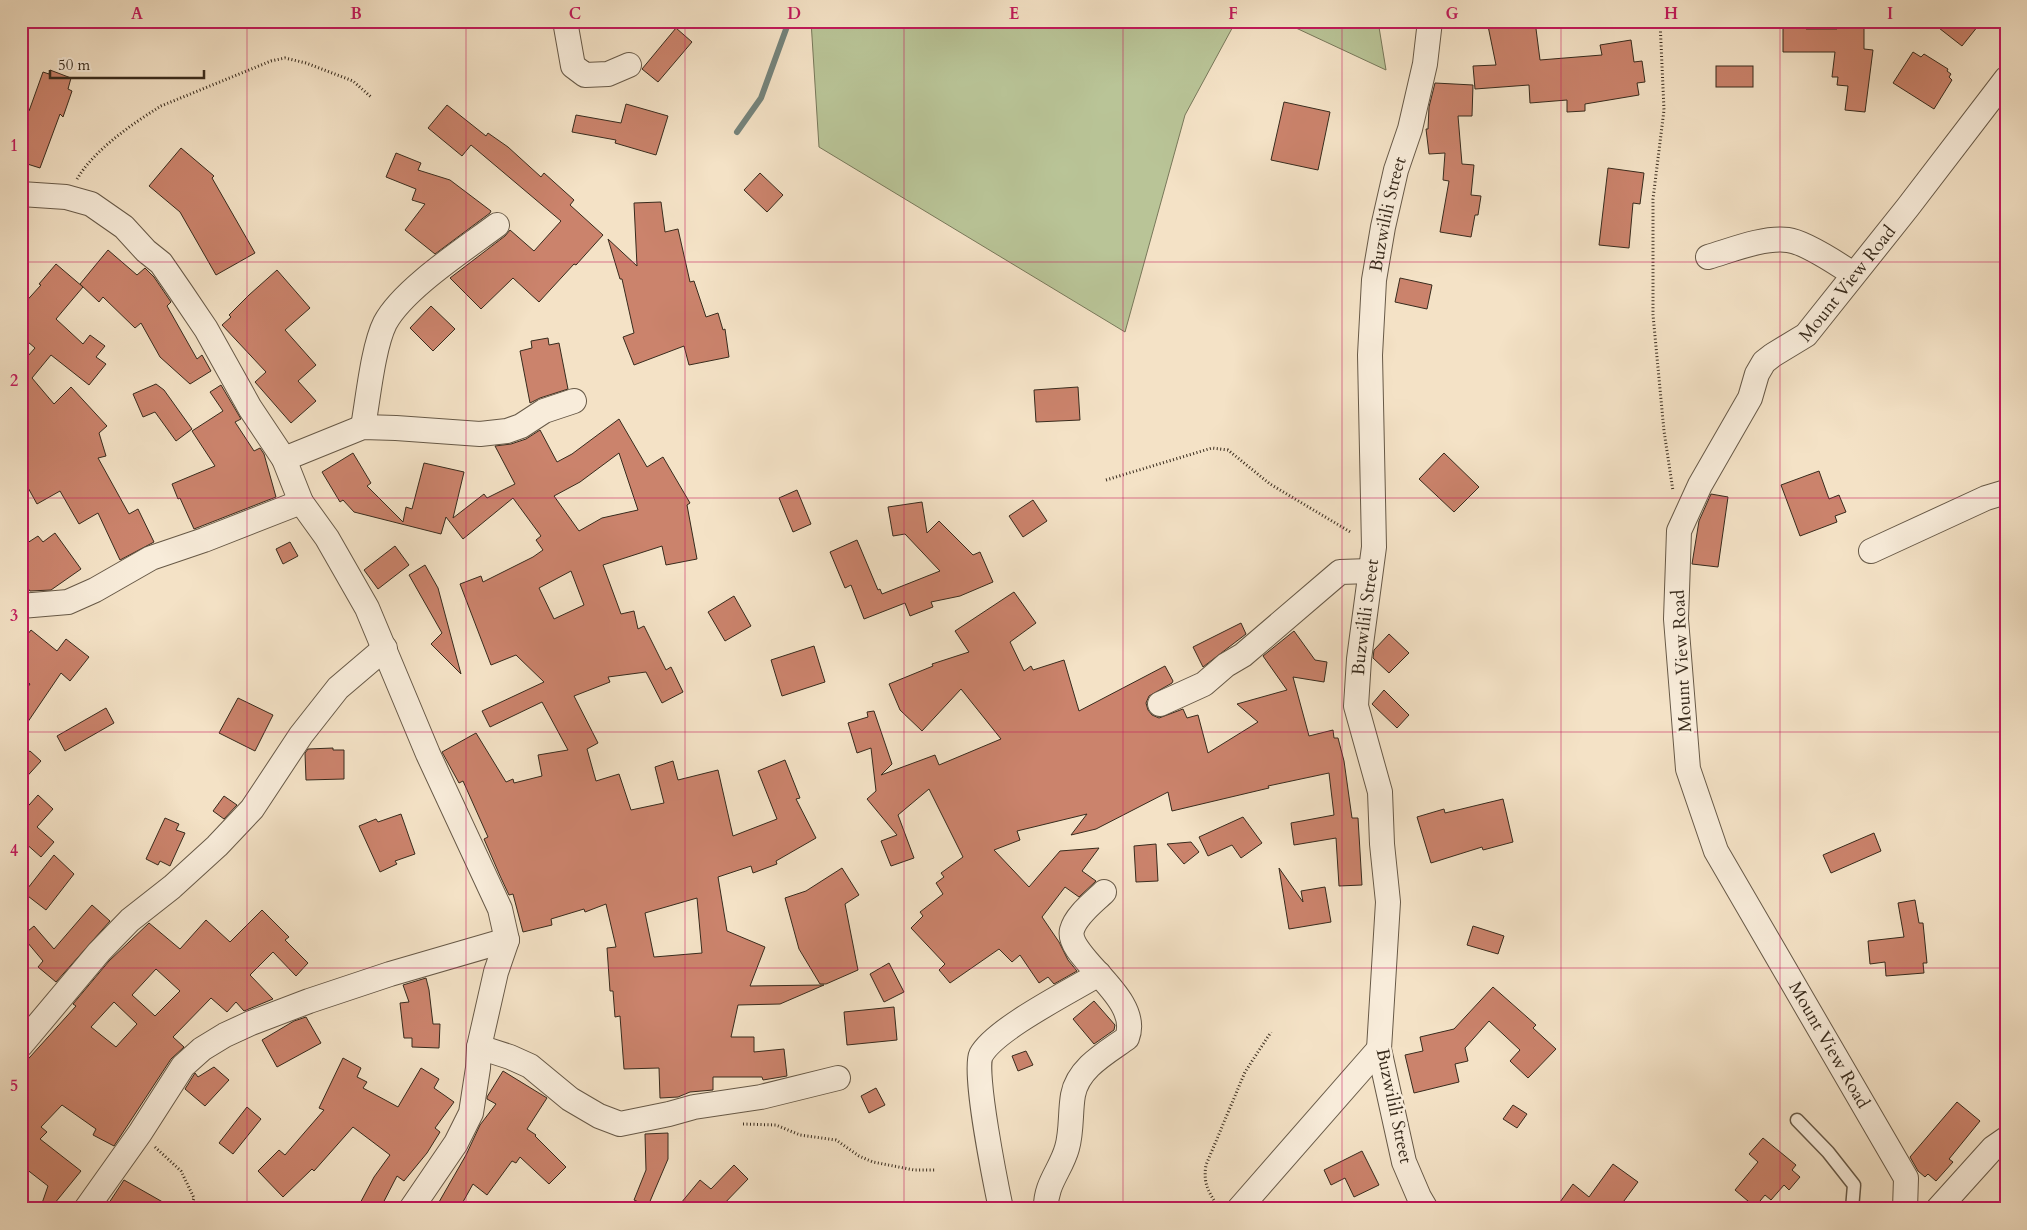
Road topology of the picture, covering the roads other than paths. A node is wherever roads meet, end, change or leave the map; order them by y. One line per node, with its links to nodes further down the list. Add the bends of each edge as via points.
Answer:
1 (565, 21): 3 (street, via 573,66 585,75 608,74)
2 (1430, 21): 15 (street, Buzwilili Street, via 1425,64 1410,129 1396,170 1374,280 1370,355 1374,547)
3 (629, 65)
4 (2006, 79): 8 (street, Mount View Road)
5 (21, 194): 11 (street, via 66,197 91,204 124,227 161,263 206,329 250,408)
6 (496, 225): 10 (street, via 404,298 385,323)
7 (1708, 258): 8 (street, via 1757,243 1788,240 1818,252)
8 (1853, 274): 35 (street, Mount View Road, via 1806,335 1764,362 1750,398 1700,485 1679,531 1676,619 1688,769 1716,851 1906,1178)
9 (574, 401): 10 (street, via 544,412 514,429 493,434)
10 (363, 427): 11 (street)
11 (284, 459): 13 (street)
12 (2006, 492): 14 (street, via 1986,498)
13 (301, 502): 16 (street, via 151,558 68,602); 17 (street, via 327,538 367,608)
14 (1871, 551)
15 (1370, 571): 18 (street, via 1340,572 1204,684); 24 (street, Buzwilili Street, via 1356,706 1380,792 1388,902)
16 (21, 606)
17 (385, 648): 20 (street, via 424,746 500,909); 22 (street, via 338,688 301,735 252,809 217,846 99,952)
18 (1160, 704)
19 (1104, 892): 21 (street, via 1081,916 1072,932 1073,940)
20 (506, 940): 23 (street); 28 (street, via 309,1000 226,1035 202,1049 183,1066)
21 (1099, 974): 30 (street, via 1000,1034 980,1056 980,1084); 31 (street, via 1123,1006 1130,1024 1129,1031 1127,1038 1089,1066 1078,1079 1073,1094 1067,1149 1049,1188)
22 (21, 1045)
23 (479, 1047): 25 (street, via 530,1066 570,1099 620,1124 694,1107 761,1097); 29 (street, via 471,1113 456,1143)
24 (1379, 1049): 32 (street); 33 (street, Buzwilili Street, via 1404,1162)
25 (838, 1078)
26 (1797, 1120): 34 (lane, via 1854,1185)
27 (2006, 1139): 36 (street, via 1993,1148)
28 (86, 1209)
29 (411, 1209)
30 (1001, 1209)
31 (1046, 1209)
32 (1240, 1209)
33 (1426, 1209)
34 (1852, 1209)
35 (1905, 1209)
36 (1938, 1209)

